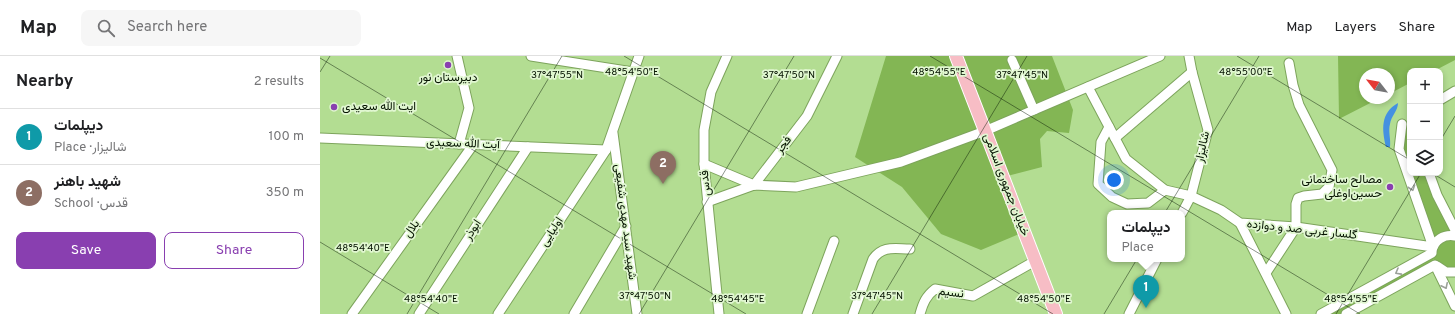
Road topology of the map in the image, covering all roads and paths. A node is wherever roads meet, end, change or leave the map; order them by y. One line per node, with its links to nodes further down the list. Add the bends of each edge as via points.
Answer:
1 (457, 56): 23 (street, via 469,108)
2 (531, 56): 11 (street)
3 (639, 56): 11 (street, اولیایی)
4 (727, 56): 27 (street, قدس, via 711,92 704,130)
5 (837, 56): 29 (street, فجر, via 807,116)
6 (956, 56): 20 (main road, خیابان جمهوری اسلامی)
7 (1160, 56): 13 (street)
8 (1189, 56): 12 (street, شالیزار)
9 (1012, 60): 16 (street)
10 (1289, 63): 36 (street, via 1299,105 1332,170 1329,187 1322,194 1298,198)
11 (633, 72): 19 (street, اولیایی)
12 (1192, 72): 22 (street); 31 (street, شالیزار, via 1208,130)
13 (1088, 87): 16 (street); 18 (street, گلسار غربی صد و دوازده)
14 (1455, 91): 15 (street)
15 (1443, 98)
16 (1034, 110): 20 (street)
17 (1406, 121): 41 (street, one-way to 41, via 1399,149)
18 (1109, 127): 22 (street, گلسار غربی صد و دوازده); 30 (street, via 1101,142 1098,184 1112,197 1127,204 1148,203)
19 (613, 130): 26 (street, اولیایی); 35 (street, شهید سید مهدی شفیعی)
20 (985, 131): 29 (street, via 902,162 796,187); 42 (main road, خیابان جمهوری اسلامی)
21 (320, 138): 23 (street, آیت الله سعیدی)
22 (1115, 138): 30 (street, گلسار غربی صد و دوازده, via 1126,159)
23 (459, 144): 24 (street, آیت الله سعیدی)
24 (473, 145): 25 (street, آیت الله سعیدی); 49 (street, بلال)
25 (528, 147): 26 (street, آیت الله سعیدی); 50 (street, ابوذر)
26 (606, 150): 51 (street, اولیایی)
27 (704, 164): 29 (street); 32 (street, قدس)
28 (1430, 176): 37 (street)
29 (754, 185): 32 (street)
30 (1164, 190): 31 (street, گلسار غربی صد و دوازده)
31 (1191, 196): 33 (street, شالیزار); 34 (street, گلسار غربی صد و دوازده, via 1221,210)
32 (707, 202): 54 (street, قدس)
33 (1184, 210)
34 (1240, 223): 36 (street, گلسار غربی صد و دوازده); 46 (street)
35 (626, 226): 52 (street); 53 (street, شهید سید مهدی شفیعی)
36 (1296, 227): 41 (street, گلسار غربی صد و دوازده); 46 (street)
37 (1455, 230)
38 (1455, 236): 41 (street, via 1441,238)
39 (834, 241): 55 (street)
40 (910, 249): 56 (street, via 885,249 878,252 873,258)
41 (1432, 250): 44 (street); 60 (street, one-way to 60)
42 (1035, 261): 57 (street, نسیم, via 973,296 935,289 924,301); 58 (main road, خیابان جمهوری اسلامی)
43 (1155, 262): 48 (street)
44 (1435, 265): 45 (street, via 1446,272); 47 (street, one-way to 47); 61 (street)
45 (1455, 272)
46 (1266, 273): 59 (street)
47 (1455, 306)
48 (1128, 313)
49 (352, 314)
50 (418, 314)
51 (498, 314)
52 (574, 314)
53 (637, 314)
54 (719, 314)
55 (807, 314)
56 (853, 314)
57 (920, 314)
58 (1056, 314)
59 (1286, 314)
60 (1321, 314)
61 (1346, 314)

